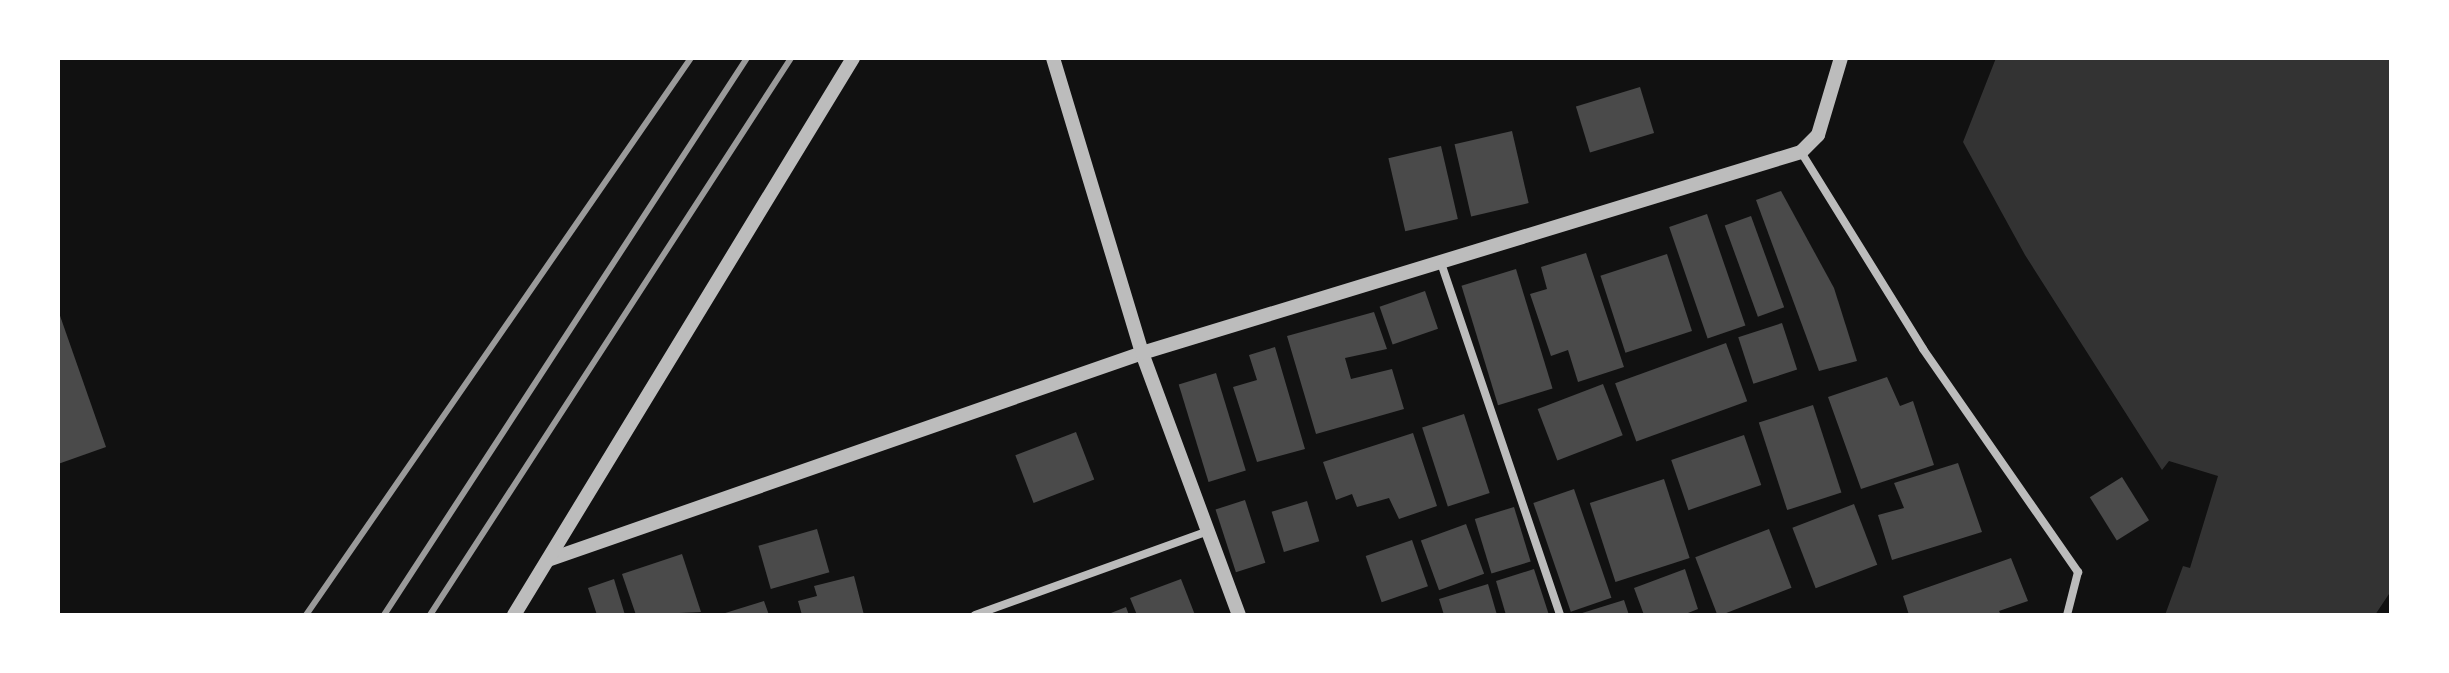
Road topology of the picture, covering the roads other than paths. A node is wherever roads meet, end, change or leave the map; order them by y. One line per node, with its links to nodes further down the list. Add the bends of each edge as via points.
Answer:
1 (853, 58): 8 (street)
2 (1053, 58): 6 (street)
3 (1841, 58): 4 (street, via 1818,135)
4 (1801, 152): 5 (street); 13 (street, via 1923,349 2078,572)
5 (1440, 260): 6 (street); 12 (street)
6 (1142, 353): 7 (street); 8 (street)
7 (1208, 531): 10 (street); 11 (street)
8 (548, 560): 9 (street)
9 (520, 612)
10 (975, 615)
11 (1239, 615)
12 (1560, 615)
13 (2067, 615)

